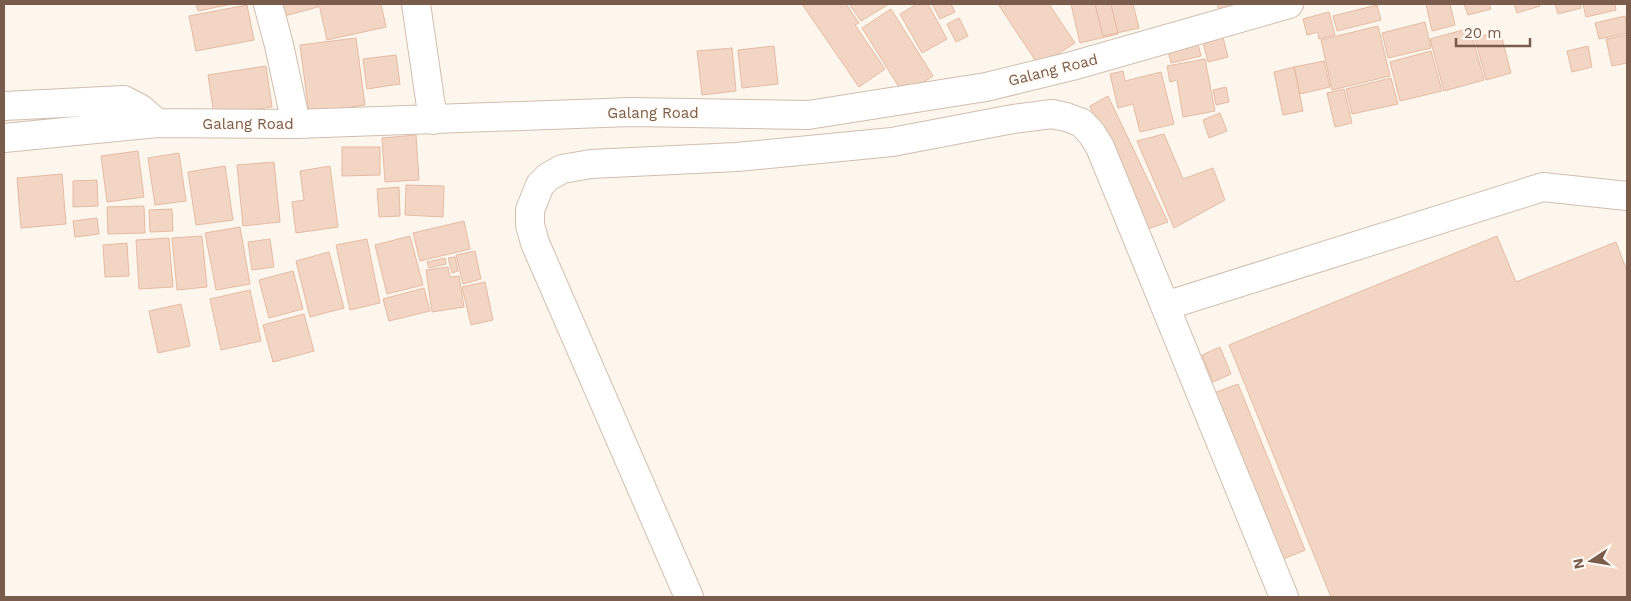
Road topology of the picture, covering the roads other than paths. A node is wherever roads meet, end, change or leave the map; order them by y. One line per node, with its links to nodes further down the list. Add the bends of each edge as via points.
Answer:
1 (268, 4): 7 (street)
2 (416, 4): 5 (street)
3 (1289, 4): 5 (street, Galang Road, via 986,87 808,115 631,112)
4 (4, 106): 6 (street, via 124,100)
5 (433, 120): 7 (street, Galang Road)
6 (157, 123): 7 (street, Galang Road); 8 (street, Galang Road)
7 (296, 124)
8 (4, 138)
9 (1627, 196): 10 (street, via 1543,187)
10 (1165, 306): 11 (street, via 1100,147 1082,123 1052,114 892,142 737,157 591,164 562,170 548,177 540,185 530,210 535,243); 12 (street)
11 (688, 597)
12 (1284, 597)

